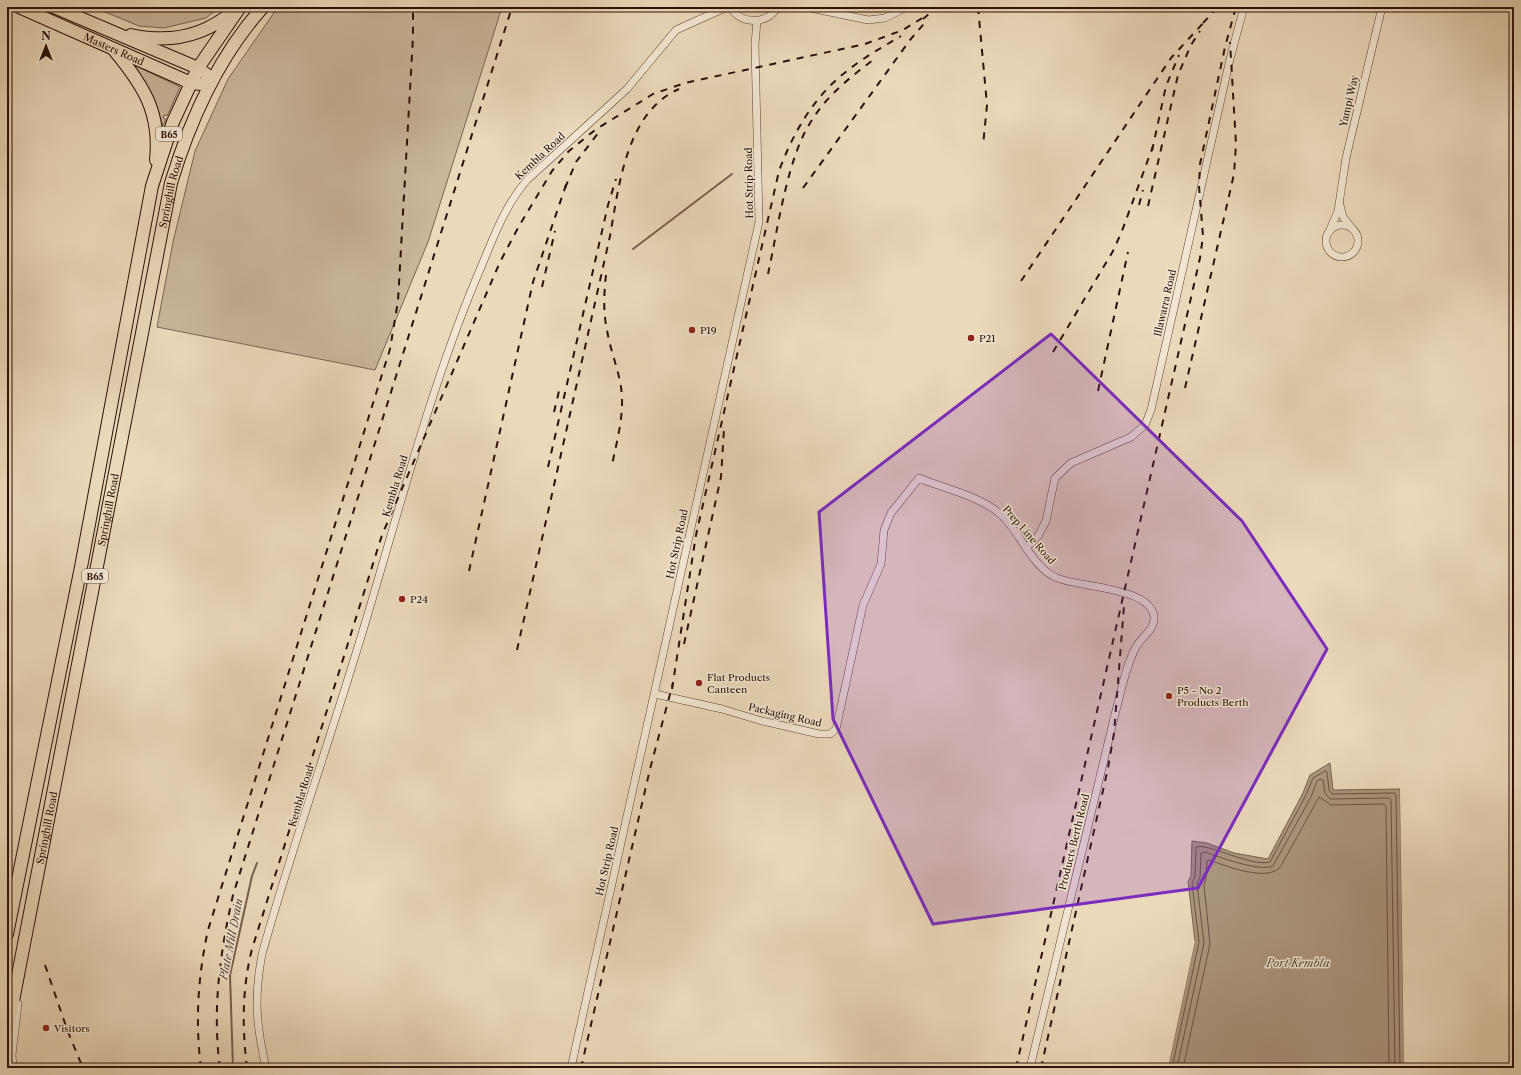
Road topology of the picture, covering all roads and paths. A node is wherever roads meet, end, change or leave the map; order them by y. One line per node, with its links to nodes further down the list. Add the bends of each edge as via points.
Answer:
1 (19, 7): 14 (main road, Masters Road)
2 (54, 7): 13 (main road, Masters Road)
3 (239, 7): 13 (main road, via 208,28 172,39 141,37); 15 (main road, Springhill Road / B65)
4 (263, 7): 16 (main road, Springhill Road / B65, via 242,34)
5 (727, 7): 30 (street, Kembla Road, via 676,30 627,89 527,180 504,214 461,316 426,418 262,954 256,1009)
6 (730, 7): 12 (street, via 742,18)
7 (778, 7): 12 (street, via 768,17)
8 (806, 7): 9 (street, via 868,20 888,17)
9 (907, 7)
10 (1244, 7): 22 (street, Illawarra Road, via 1146,425 1131,437 1071,463 1055,478 1046,521 1038,536)
11 (1382, 7): 19 (street, Yampi Way, via 1346,158)
12 (758, 21): 25 (street, Hot Strip Road, via 755,44 759,222)
13 (101, 27): 15 (main road, Masters Road)
14 (112, 47): 17 (main road, Masters Road); 18 (main road, via 141,85 152,109 157,141)
15 (198, 68): 16 (main road, Masters Road); 17 (main road, Springhill Road / B65)
16 (212, 82): 17 (main road, Masters Road); 27 (main road, Springhill Road / B65, via 189,130 171,183)
17 (191, 83): 18 (main road, Springhill Road / B65, via 173,122)
18 (152, 186): 26 (main road, Springhill Road / B65, via 80,574)
19 (1339, 200): 20 (street, Yampi Way, via 1343,217); 21 (street, Yampi Way, via 1338,211)
20 (1354, 231): 21 (street, via 1348,226 1341,225); 21 (street, Yampi Way, via 1357,237 1356,247 1350,254 1342,256 1328,248 1326,238)
21 (1329, 232)
22 (1026, 548): 23 (street, Prep Line Road, via 1000,514 984,503 919,478 887,521); 24 (street, Prep Line Road, via 1046,572 1056,578 1123,592 1140,599 1152,611)
23 (881, 564): 25 (street, Packaging Road, via 864,605 836,729 830,734 819,734 762,721)
24 (1152, 627): 32 (street, Products Berth Road, via 1140,640 1132,656 1115,714)
25 (655, 694): 31 (street, Hot Strip Road)
26 (7, 934)
27 (19, 969): 28 (main road, Springhill Road / B65); 29 (street, via 16,1026 11,1058)
28 (7, 1032)
29 (14, 1068)
30 (266, 1068)
31 (571, 1068)
32 (1030, 1068)

